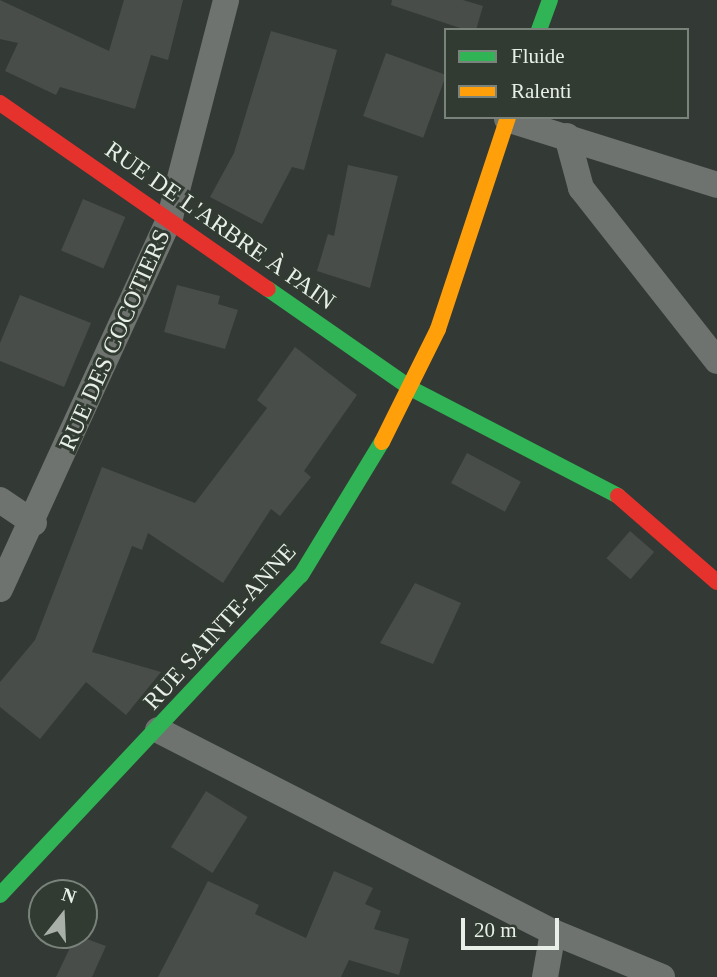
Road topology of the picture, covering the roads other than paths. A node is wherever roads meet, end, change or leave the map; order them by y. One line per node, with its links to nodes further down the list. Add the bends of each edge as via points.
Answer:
1 (226, 0): 9 (street, RUE DES COCOTIERS)
2 (550, 0): 3 (main road)
3 (540, 28)
4 (0, 103): 9 (main road, RUE DE L'ARBRE À PAIN)
5 (507, 119): 11 (main road, RUE SAINTE-ANNE, via 481,212)
6 (510, 119): 7 (street)
7 (566, 136): 8 (street); 10 (street, via 581,188)
8 (717, 185)
9 (170, 217): 11 (main road, RUE DE L'ARBRE À PAIN); 13 (street, RUE DES COCOTIERS)
10 (717, 361)
11 (412, 389): 14 (main road, RUE DE L'ARBRE À PAIN, via 605,486 664,530); 16 (main road, RUE SAINTE-ANNE, via 360,486 301,575)
12 (0, 499): 13 (street)
13 (34, 523): 15 (street, RUE DES COCOTIERS)
14 (717, 582)
15 (0, 589)
16 (158, 730): 17 (main road, RUE SAINTE-ANNE); 18 (street)
17 (0, 895)
18 (553, 932): 19 (street); 20 (street)
19 (545, 977)
20 (662, 977)

